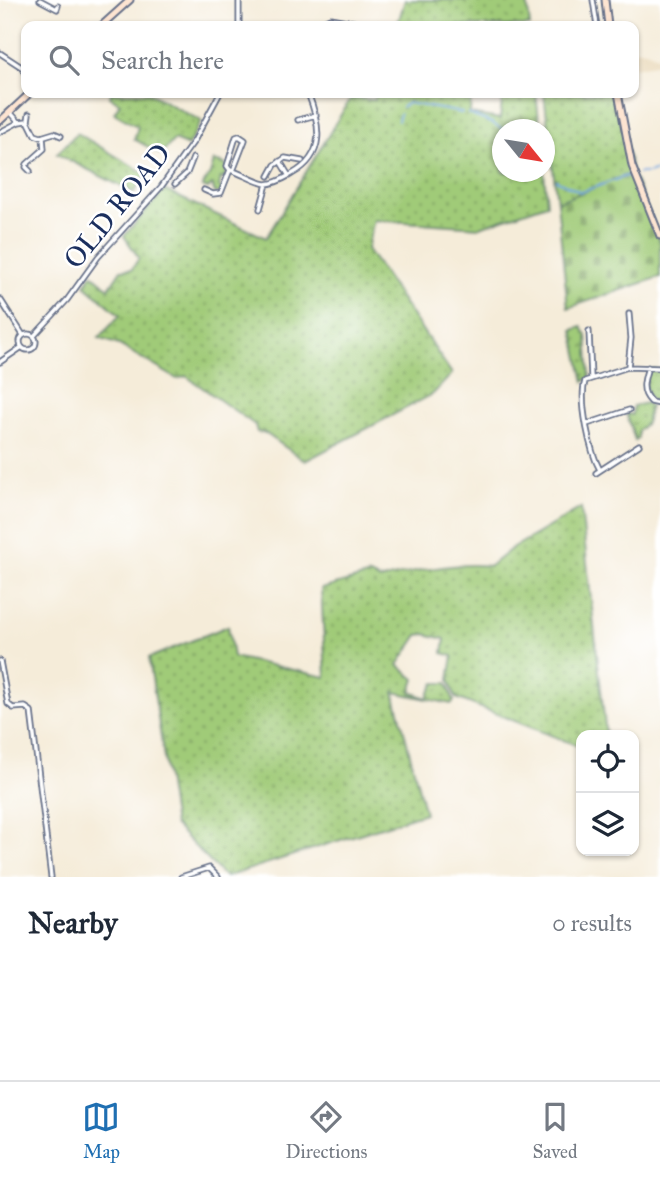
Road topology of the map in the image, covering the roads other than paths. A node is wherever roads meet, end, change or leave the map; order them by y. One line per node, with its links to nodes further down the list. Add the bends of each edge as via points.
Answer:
1 (40, 0): 6 (street)
2 (130, 0): 7 (street)
3 (240, 0): 8 (street)
4 (593, 0): 11 (street)
5 (605, 0): 12 (street)
6 (58, 6)
7 (106, 21)
8 (239, 21)
9 (323, 21): 10 (street)
10 (343, 21)
11 (596, 21)
12 (607, 21)
13 (0, 54): 14 (street)
14 (21, 67)
15 (24, 98): 19 (street)
16 (217, 98): 29 (street, OLD ROAD)
17 (310, 98): 21 (street)
18 (619, 98): 42 (street, via 632,166)
19 (10, 111): 23 (street); 25 (street)
20 (29, 114): 24 (street)
21 (316, 115): 22 (street); 37 (street, via 315,150 309,161)
22 (298, 120)
23 (0, 121)
24 (28, 121): 25 (street); 27 (street, via 35,135)
25 (19, 122): 26 (street)
26 (0, 132)
27 (43, 136): 28 (street); 34 (street, via 44,149 27,164)
28 (61, 136)
29 (183, 158): 33 (street); 47 (street, OLD ROAD)
30 (194, 158): 33 (street)
31 (280, 161): 32 (street); 36 (street); 37 (street)
32 (302, 162)
33 (191, 163): 38 (street)
34 (30, 171)
35 (232, 171): 35 (street, via 227,166 239,136 245,140); 39 (street); 40 (street, via 221,193)
36 (269, 176)
37 (289, 176): 39 (street)
38 (175, 184)
39 (267, 184): 41 (street)
40 (204, 190)
41 (260, 209)
42 (660, 236)
43 (0, 299): 46 (street)
44 (629, 314): 50 (street)
45 (589, 331): 53 (street)
46 (23, 335): 47 (street); 48 (street)
47 (34, 336): 48 (street, via 33,348)
48 (22, 347): 49 (street)
49 (0, 362)
50 (628, 367): 51 (street); 53 (street)
51 (648, 367): 52 (street); 54 (street, via 643,382 646,396)
52 (660, 368)
53 (591, 378): 56 (street, via 583,389)
54 (660, 404)
55 (629, 410): 56 (street)
56 (587, 424): 57 (street, via 598,471)
57 (639, 445)
58 (0, 661): 59 (street, via 8,704 32,711)
59 (51, 877)
60 (181, 877): 61 (street, via 209,868)
61 (218, 877)

